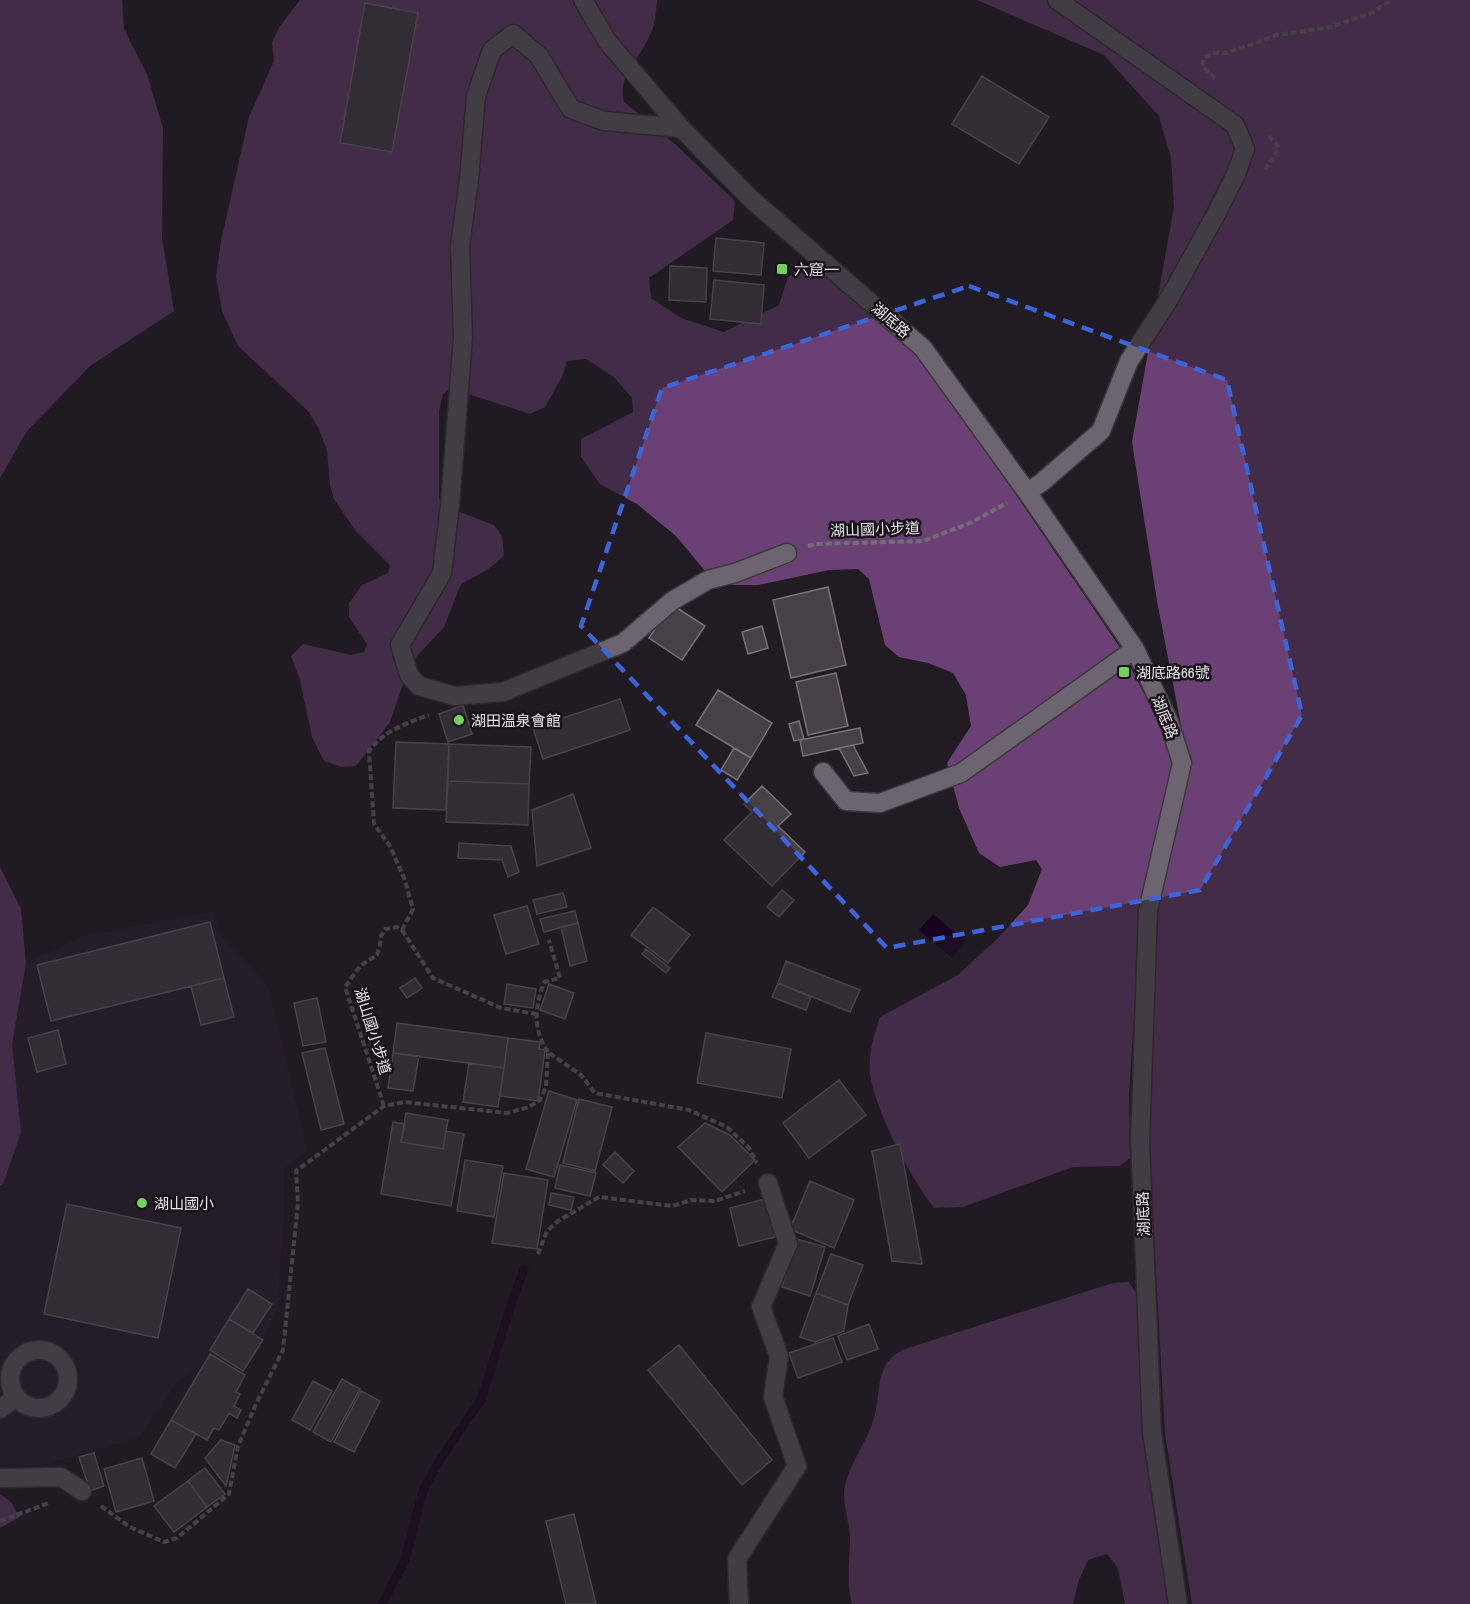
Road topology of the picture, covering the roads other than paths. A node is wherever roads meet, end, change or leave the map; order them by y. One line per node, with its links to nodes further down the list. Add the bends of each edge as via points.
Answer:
1 (584, 0): 3 (street, 湖底路, via 607,41)
2 (1057, 0): 4 (street, via 1235,125 1245,149 1215,216 1129,361 1101,431)
3 (681, 128): 4 (street, 湖底路, via 751,199 923,348); 5 (street, via 604,121 571,109 539,56 513,34 492,51 476,96 460,246 463,337 442,573 400,645 409,675 419,686 455,696 503,692 623,643 672,601 708,580)
4 (1027, 492): 6 (street, 湖底路)
5 (787, 553)
6 (1135, 649): 7 (street, via 962,773 880,802 846,801); 14 (street, 湖底路, via 1169,722 1182,763 1148,910 1140,1141 1152,1432)
7 (823, 772)
8 (768, 1183): 13 (street, via 788,1244 761,1307 779,1356 773,1397 797,1467 737,1559)
9 (16, 1397): 10 (street)
10 (0, 1409)
11 (0, 1478): 12 (street, via 61,1477)
12 (82, 1491)
13 (739, 1604)
14 (1178, 1604)

